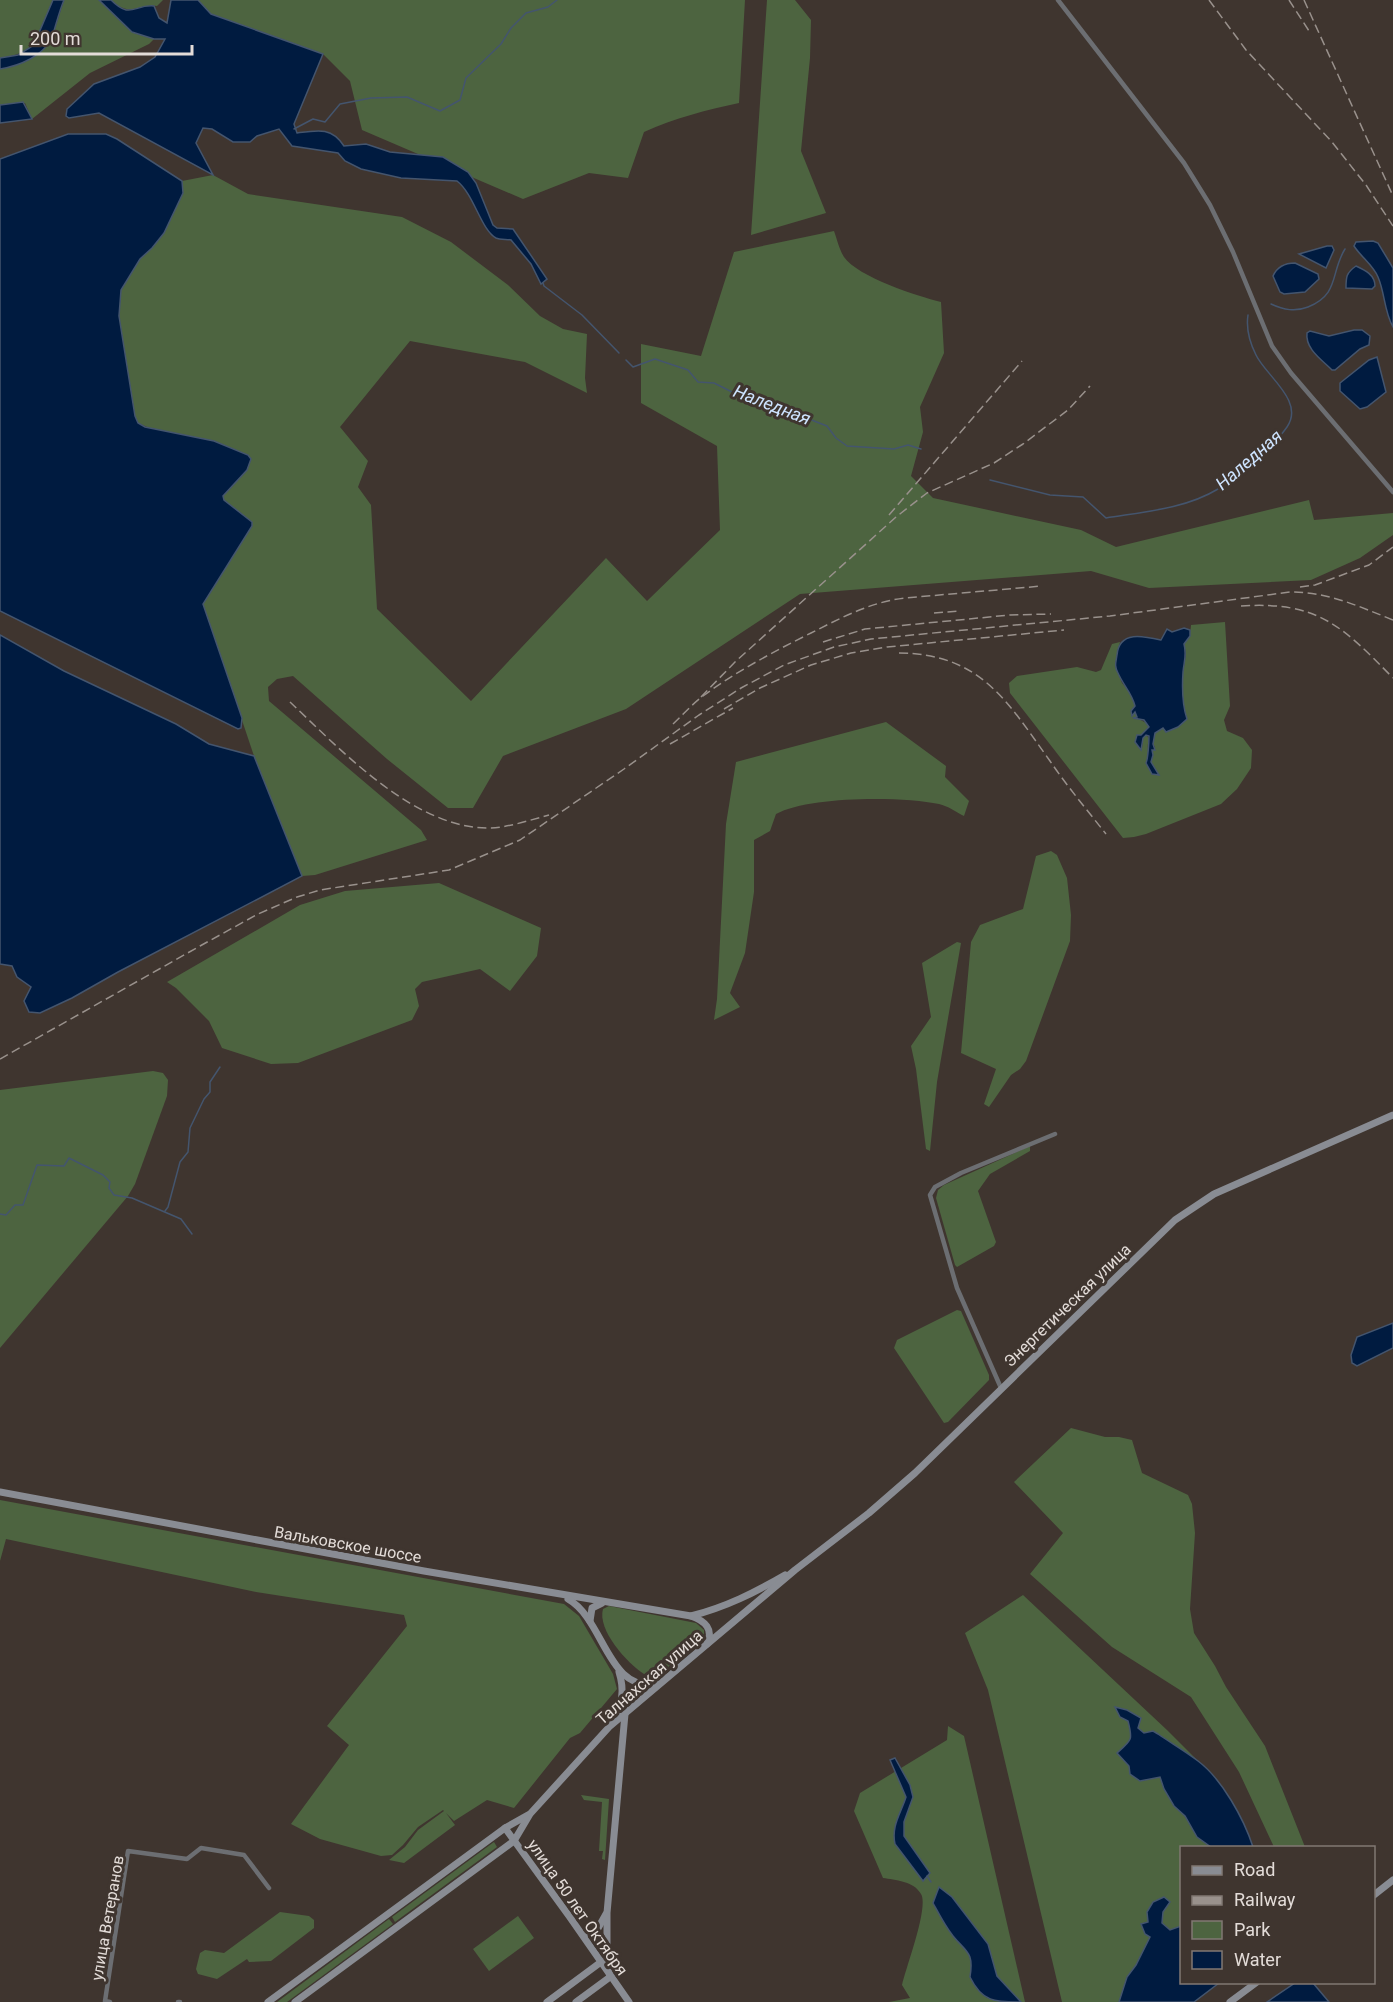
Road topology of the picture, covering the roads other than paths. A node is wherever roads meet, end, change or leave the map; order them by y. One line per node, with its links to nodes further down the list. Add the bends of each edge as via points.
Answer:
1 (1058, 0): 2 (street, via 1205,196 1272,346 1291,374)
2 (1393, 492)
3 (1393, 1115): 5 (main road, Энергетическая улица, via 1194,1206)
4 (1055, 1134): 5 (street, via 961,1173 935,1187 930,1195 957,1288)
5 (1002, 1388): 7 (main road, Энергетическая улица, via 898,1488)
6 (0, 1492): 8 (main road, Вальковское шоссе)
7 (795, 1570): 10 (main road, Вальковское шоссе, via 746,1597); 12 (main road, Талнахская улица)
8 (563, 1596): 9 (main road, Вальковское шоссе); 11 (main road, via 579,1606)
9 (605, 1602): 10 (main road, Вальковское шоссе); 11 (main road, via 590,1612)
10 (692, 1616): 12 (main road, Вальковское шоссе, via 707,1626)
11 (590, 1621): 13 (main road)
12 (710, 1642): 14 (main road, Талнахская улица)
13 (618, 1669): 14 (main road, via 635,1683); 16 (main road, via 622,1698)
14 (661, 1683): 15 (main road, Талнахская улица)
15 (625, 1714): 16 (main road, Талнахская улица); 23 (main road)
16 (610, 1726): 17 (main road, Талнахская улица)
17 (530, 1814): 18 (main road, Талнахская улица); 19 (main road, Талнахская улица)
18 (505, 1828): 19 (main road, улица 50 лет Октября); 29 (main road, Талнахская улица)
19 (514, 1840): 24 (main road, улица 50 лет Октября); 30 (main road, Талнахская улица)
20 (1393, 1880): 22 (main road)
21 (269, 1888): 28 (street, улица Ветеранов, via 244,1855 201,1848 188,1859 128,1851 105,2001)
22 (1375, 1894)
23 (607, 1913): 24 (main road, via 597,1930); 26 (main road)
24 (583, 1935): 25 (main road, улица 50 лет Октября)
25 (601, 1962): 26 (main road, улица 50 лет Октября); 31 (main road)
26 (610, 1977): 32 (main road); 33 (main road, улица 50 лет Октября)
27 (1256, 1984): 34 (main road)
28 (110, 2002)
29 (267, 2002)
30 (295, 2002)
31 (547, 2002)
32 (576, 2002)
33 (629, 2002)
34 (1230, 2002)

